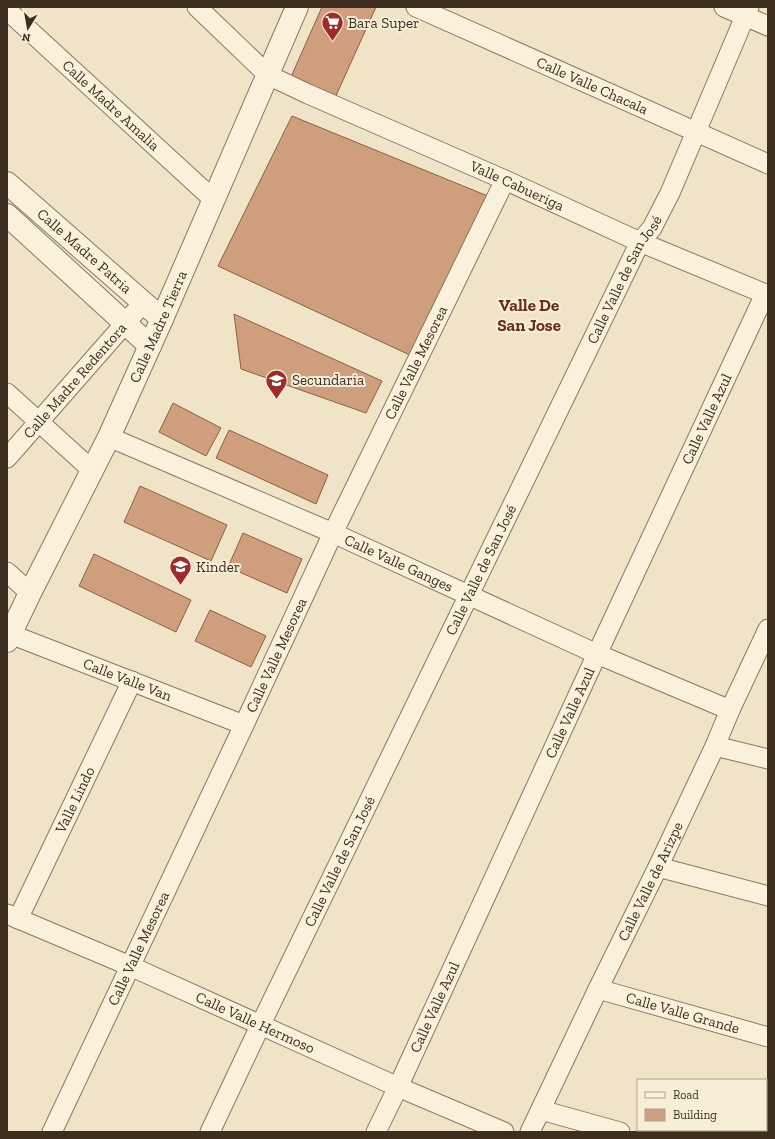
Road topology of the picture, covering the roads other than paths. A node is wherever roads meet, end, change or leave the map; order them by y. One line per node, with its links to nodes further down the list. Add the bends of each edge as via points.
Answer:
1 (196, 7): 8 (street, Valle Cabueriga)
2 (297, 7): 8 (street, Calle Madre Tierra)
3 (416, 7): 9 (street, Calle Valle Chacala)
4 (724, 7): 6 (street)
5 (7, 10): 13 (street, Calle Madre Amalia)
6 (747, 11): 7 (street); 9 (street, Calle Valle de San José)
7 (768, 26)
8 (268, 75): 11 (street, Valle Cabueriga); 13 (street, Calle Madre Tierra)
9 (696, 131): 10 (street, Calle Valle Chacala); 15 (street, Calle Valle de San José, via 670,193 652,228)
10 (768, 164)
11 (505, 180): 15 (street, Valle Cabueriga); 26 (street, Calle Valle Mesorea)
12 (7, 183): 17 (street, Calle Madre Patria)
13 (214, 200): 18 (street, Calle Madre Tierra)
14 (7, 215): 19 (street, Calle Madre Patria)
15 (640, 242): 16 (street, Valle Cabueriga); 29 (street, Calle Valle de San José)
16 (767, 294): 32 (street, Calle Valle Azul)
17 (143, 303): 18 (street, Calle Madre Patria); 19 (street, Calle Madre Redentora)
18 (162, 319): 20 (street, Calle Madre Tierra)
19 (126, 323): 20 (street, Calle Madre Patria); 22 (street, Calle Madre Redentora)
20 (150, 346): 23 (street, Calle Madre Tierra)
21 (7, 393): 22 (street)
22 (39, 422): 24 (street, Calle Madre Redentora); 25 (street)
23 (110, 437): 25 (street, Calle Madre Tierra); 26 (street, Calle Valle Ganges)
24 (7, 458)
25 (93, 471): 28 (street, Calle Madre Tierra)
26 (333, 533): 29 (street, Calle Valle Ganges); 35 (street, Calle Valle Mesorea)
27 (7, 572): 28 (street)
28 (30, 593): 31 (street, Calle Madre Tierra)
29 (468, 596): 32 (street, Calle Valle Ganges); 43 (street, Calle Valle de San José)
30 (768, 629): 34 (street, Calle Valle de Arizpe)
31 (9, 637): 33 (street, Calle Valle Van)
32 (597, 654): 34 (street, Calle Valle Ganges); 45 (street, Calle Valle Azul)
33 (132, 681): 35 (street, Calle Valle Van); 40 (street, Valle Lindo)
34 (730, 710): 36 (street, Calle Valle de Arizpe)
35 (244, 726): 41 (street, Calle Valle Mesorea)
36 (715, 746): 37 (street); 38 (street, Calle Valle de Arizpe)
37 (768, 759)
38 (658, 867): 39 (street); 42 (street, Calle Valle de Arizpe)
39 (768, 896)
40 (12, 916): 41 (street, Calle Valle Hermoso)
41 (130, 966): 43 (street, Calle Valle Hermoso); 47 (street, Calle Valle Mesorea)
42 (598, 989): 44 (street, Calle Valle Grande); 46 (street, Calle Valle de Arizpe)
43 (260, 1026): 45 (street, Calle Valle Hermoso); 48 (street, Calle Valle de San José)
44 (768, 1037)
45 (398, 1087): 49 (street, Calle Valle Azul); 50 (street, Calle Valle Hermoso)
46 (541, 1110): 51 (street, Calle Valle de Arizpe); 52 (street)
47 (52, 1132)
48 (210, 1132)
49 (376, 1132)
50 (504, 1132)
51 (530, 1132)
52 (620, 1132)

